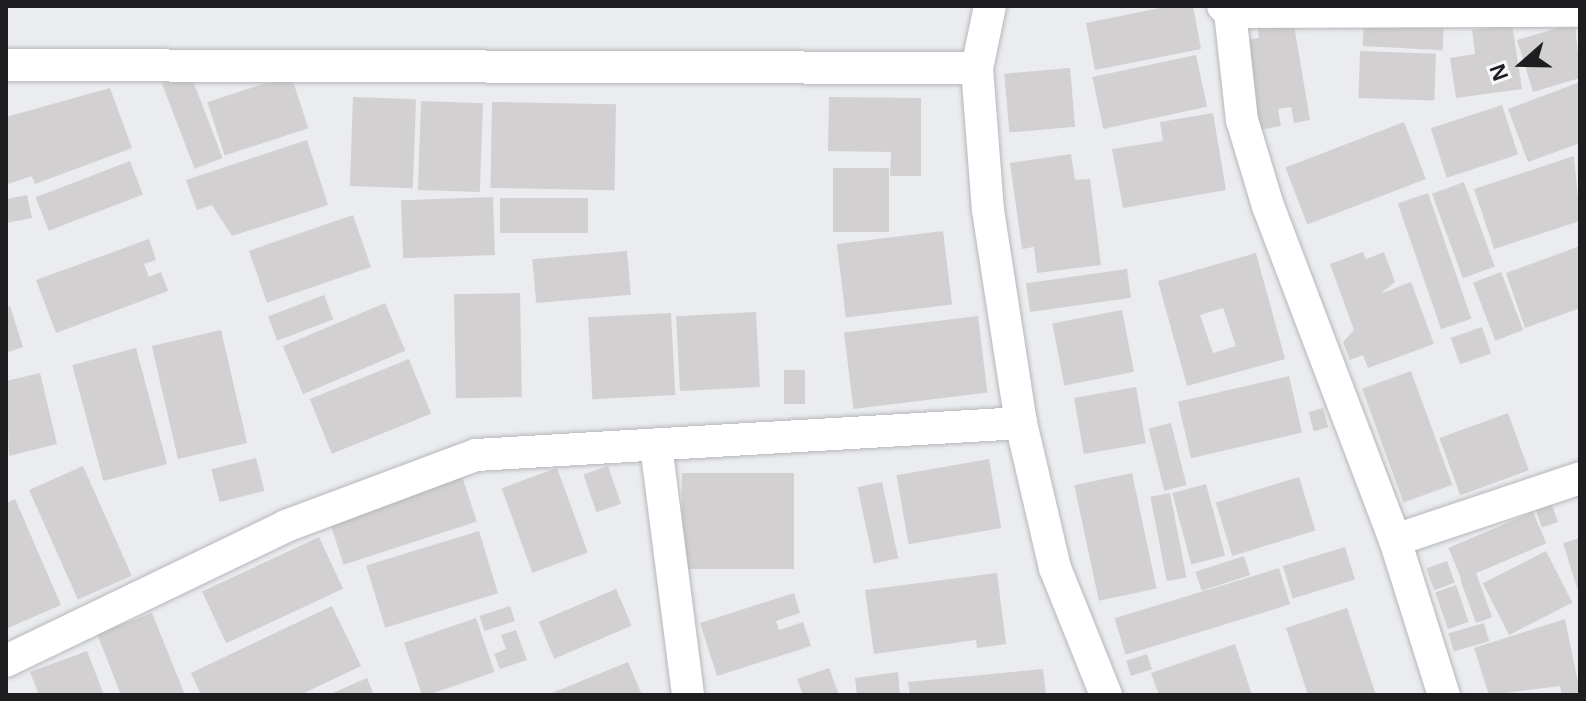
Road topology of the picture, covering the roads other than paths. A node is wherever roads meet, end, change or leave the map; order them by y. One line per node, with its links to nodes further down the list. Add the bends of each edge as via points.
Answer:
1 (990, 6): 5 (street)
2 (1227, 9): 3 (street); 9 (street, via 1242,120 1268,206)
3 (1580, 11)
4 (6, 65): 5 (street)
5 (977, 68): 6 (street, via 988,210)
6 (1021, 423): 7 (street); 12 (street, via 1055,568)
7 (656, 445): 10 (street, via 476,455 286,526); 11 (street)
8 (1580, 478): 9 (street)
9 (1395, 540): 13 (street)
10 (6, 661)
11 (688, 695)
12 (1106, 695)
13 (1444, 695)

